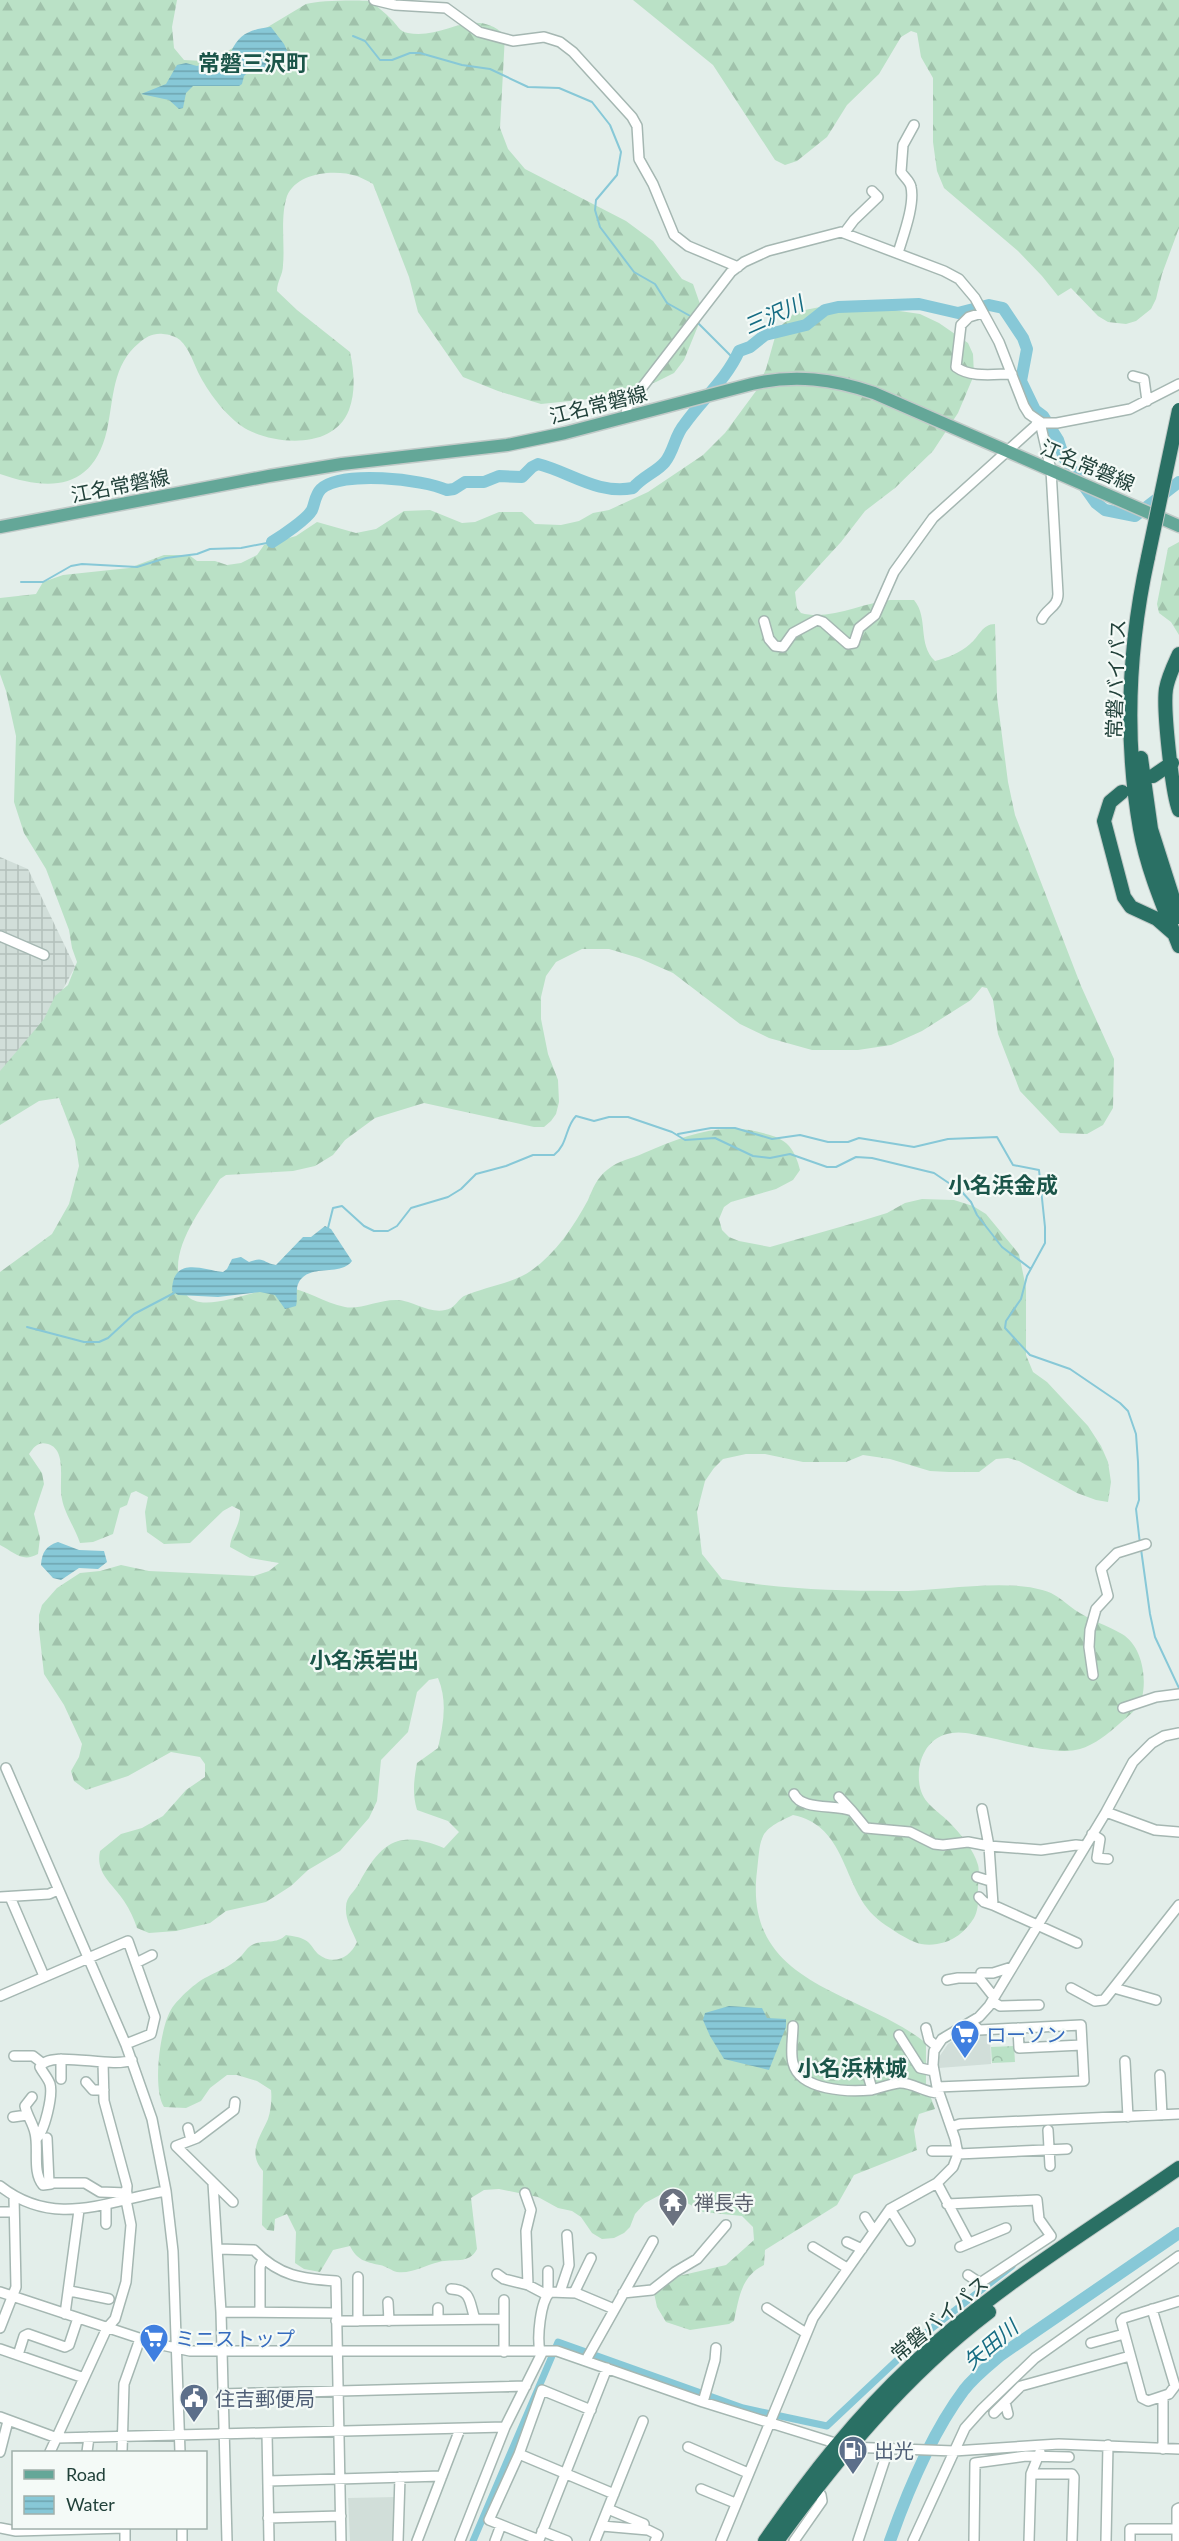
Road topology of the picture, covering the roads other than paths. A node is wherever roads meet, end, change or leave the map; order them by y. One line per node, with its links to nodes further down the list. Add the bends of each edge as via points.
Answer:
1 (374, 0): 6 (street, via 447,9 479,32 513,41 544,37 568,47 632,117 637,126 639,159 674,235 688,246)
2 (914, 125): 5 (street, via 903,145 901,172 911,193)
3 (872, 191): 4 (street, via 878,197)
4 (845, 232): 5 (street); 6 (street, via 768,251)
5 (898, 253): 7 (street, via 959,279)
6 (738, 267): 13 (street, via 722,282 634,397 625,411)
7 (982, 313): 8 (street); 8 (street, via 961,324 956,367 972,373)
8 (1012, 374): 14 (street, via 1029,414)
9 (1134, 376): 11 (street, via 1143,379)
10 (1179, 384): 11 (street)
11 (1148, 401): 14 (street, via 1113,413 1057,423)
12 (1179, 410): 20 (highway, 常磐バイパス, bridge)
13 (626, 417): 15 (main road, 江名常磐線, via 762,381 806,378 839,382 874,393); 19 (main road, 江名常磐線, via 507,445 342,464)
14 (1039, 421): 15 (street); 17 (street)
15 (1006, 451): 17 (main road, 江名常磐線); 22 (street, via 933,518 894,572 875,615 860,628 854,643 848,644 817,620 793,633 783,647 775,646)
16 (1179, 454): 20 (highway, 常磐バイパス)
17 (1051, 470): 18 (main road, 江名常磐線); 21 (street, via 1058,601)
18 (1179, 526)
19 (0, 527)
20 (1153, 559): 28 (highway, 常磐バイパス, via 1136,612 1130,714 1140,831)
21 (1042, 619)
22 (764, 621)
23 (1179, 654): 24 (highway, via 1166,697)
24 (1172, 763): 25 (highway); 27 (highway)
25 (1153, 776)
26 (1122, 792): 30 (highway, via 1110,802 1104,821 1124,897)
27 (1179, 810)
28 (1159, 879): 29 (highway); 30 (highway, via 1149,903); 31 (highway, 常磐バイパス); 33 (highway, 常磐バイパス)
29 (1179, 893)
30 (1131, 907): 33 (highway, via 1157,920)
31 (1179, 917)
32 (0, 936): 34 (street)
33 (1177, 940)
34 (44, 955)
35 (1146, 1544): 36 (street, via 1117,1553 1101,1569 1108,1596 1096,1609 1090,1630)
36 (1093, 1675)
37 (1179, 1694): 38 (street, via 1156,1696)
38 (1123, 1707)
39 (1179, 1733): 45 (street, via 1164,1736 1142,1751)
40 (5, 1773): 53 (street)
41 (794, 1794): 44 (street, via 804,1803)
42 (839, 1797): 44 (street)
43 (982, 1809): 48 (street)
44 (852, 1810): 48 (street, via 862,1826 872,1830 910,1832 934,1844 968,1842)
45 (1106, 1812): 46 (street, via 1155,1830); 47 (street)
46 (1179, 1832)
47 (1092, 1834): 49 (street); 50 (street, via 1100,1839 1097,1858)
48 (989, 1846): 49 (street, via 1041,1850); 52 (street)
49 (1085, 1846): 59 (street)
50 (1108, 1859)
51 (976, 1877): 52 (street)
52 (990, 1881): 57 (street)
53 (58, 1890): 54 (street); 62 (street)
54 (10, 1897): 56 (street); 66 (street)
55 (979, 1897): 57 (street)
56 (0, 1898)
57 (993, 1905): 59 (street)
58 (1179, 1905): 69 (street)
59 (1037, 1926): 60 (street); 64 (street)
60 (1077, 1943)
61 (152, 1955): 63 (street)
62 (87, 1957): 63 (street, via 128,1941); 66 (street); 79 (street)
63 (136, 1964): 79 (street, via 155,2016 151,2034)
64 (1012, 1967): 65 (street); 71 (street)
65 (981, 1973)
66 (44, 1976): 70 (street)
67 (947, 1980): 71 (street, via 979,1978)
68 (1071, 1988): 69 (street, via 1099,2002)
69 (1114, 1988): 72 (street)
70 (0, 1996)
71 (993, 1999): 73 (street, via 1000,2006); 74 (street)
72 (1156, 2000)
73 (1039, 2005)
74 (971, 2022): 77 (street, via 979,2030); 82 (street)
75 (793, 2026): 95 (street, via 792,2058 798,2072 840,2091)
76 (926, 2028): 82 (street, via 929,2040)
77 (1018, 2028): 81 (street, via 1081,2025); 81 (street, via 1019,2048)
78 (899, 2035): 91 (street, via 920,2068)
79 (126, 2044): 86 (street)
80 (29, 2045): 83 (street)
81 (1082, 2045): 97 (street, via 1084,2081)
82 (936, 2046): 91 (street)
83 (31, 2055): 84 (street); 89 (street)
84 (14, 2056)
85 (61, 2059): 88 (street); 89 (street); 93 (street)
86 (132, 2060): 88 (street); 115 (street)
87 (1125, 2061): 104 (street)
88 (103, 2062): 96 (street)
89 (42, 2063): 109 (street, via 51,2096 47,2121)
90 (865, 2065): 95 (street)
91 (934, 2071): 97 (street)
92 (1160, 2075): 102 (street)
93 (61, 2079)
94 (86, 2082): 96 (street, via 93,2090)
95 (872, 2089): 97 (street, via 902,2083 928,2093)
96 (104, 2090): 126 (street, via 128,2186)
97 (938, 2090): 105 (street)
98 (32, 2097): 101 (street, via 25,2103)
99 (235, 2102): 110 (street, via 234,2110)
100 (1179, 2114): 102 (street)
101 (27, 2115): 103 (street); 109 (street)
102 (1162, 2115): 104 (street)
103 (14, 2117)
104 (1128, 2117): 105 (street)
105 (951, 2127): 116 (street)
106 (188, 2128): 110 (street)
107 (1048, 2130): 113 (street)
108 (47, 2138): 122 (street)
109 (36, 2139): 122 (street, via 40,2183)
110 (190, 2140): 111 (street)
111 (177, 2148): 115 (street); 120 (street)
112 (1067, 2149): 113 (street)
113 (1049, 2150): 116 (street); 117 (street)
114 (932, 2151): 116 (street)
115 (159, 2152): 124 (street)
116 (958, 2152): 121 (street, via 953,2167)
117 (1050, 2166)
118 (1179, 2168): 227 (highway, 常磐バイパス, via 960,2324 915,2362)
119 (1179, 2178): 227 (highway, 常磐バイパス, via 983,2317)
120 (213, 2183): 128 (street); 147 (street)
121 (937, 2183): 129 (street); 131 (street)
122 (51, 2184): 126 (street, via 85,2183 100,2192)
123 (0, 2186): 127 (street)
124 (166, 2191): 126 (street); 190 (street, via 173,2252)
125 (525, 2193): 137 (street, via 530,2204)
126 (127, 2196): 130 (street); 185 (street, via 131,2225 126,2282 115,2319)
127 (14, 2197): 132 (street, via 43,2207); 134 (street)
128 (233, 2202)
129 (947, 2204): 140 (street, via 965,2245); 155 (street, via 1037,2200 1039,2219 1050,2236 980,2283)
130 (106, 2205): 132 (street); 138 (street)
131 (890, 2209): 141 (street); 145 (street)
132 (80, 2210): 159 (street)
133 (0, 2212): 134 (street)
134 (14, 2212): 165 (street)
135 (864, 2217): 141 (street)
136 (518, 2218): 137 (street)
137 (528, 2220): 157 (street)
138 (106, 2224)
139 (726, 2225): 163 (street, via 697,2259 652,2290)
140 (1006, 2228)
141 (874, 2231): 148 (street)
142 (567, 2235): 161 (street, via 569,2265)
143 (653, 2241): 163 (street)
144 (847, 2241): 148 (street)
145 (910, 2241)
146 (813, 2247): 152 (street)
147 (218, 2249): 151 (street, via 254,2250); 174 (street)
148 (862, 2249): 152 (street)
149 (1179, 2256): 236 (street, via 1024,2367 969,2423)
150 (591, 2258): 162 (street)
151 (263, 2259): 175 (street); 177 (street, via 288,2274 336,2281)
152 (847, 2268): 186 (street)
153 (548, 2271): 164 (street)
154 (497, 2274): 157 (street)
155 (968, 2275)
156 (358, 2277): 182 (street)
157 (528, 2285): 164 (street)
158 (451, 2289): 179 (street, via 468,2293)
159 (70, 2290): 166 (street); 176 (street)
160 (0, 2292): 165 (street)
161 (560, 2292): 162 (street); 164 (street)
162 (574, 2293): 172 (street)
163 (623, 2293): 172 (street)
164 (547, 2295): 195 (street, via 537,2340)
165 (14, 2297): 176 (street); 184 (street)
166 (108, 2299)
167 (504, 2300): 180 (street)
168 (1179, 2301): 173 (street)
169 (388, 2302): 183 (street)
170 (438, 2308): 181 (street)
171 (767, 2308): 186 (street)
172 (614, 2309): 199 (street)
173 (1152, 2309): 187 (street, via 1123,2319); 206 (street, via 1175,2386)
174 (221, 2312): 175 (street); 193 (street)
175 (260, 2312): 177 (street)
176 (66, 2314): 178 (street)
177 (336, 2317): 182 (street); 194 (street)
178 (78, 2318): 185 (street); 197 (street, via 69,2345 28,2334)
179 (475, 2319): 180 (street); 181 (street)
180 (504, 2319): 196 (street)
181 (438, 2320): 183 (street)
182 (358, 2321): 183 (street)
183 (389, 2321)
184 (0, 2328)
185 (107, 2328): 188 (street); 201 (street)
186 (806, 2332): 212 (street)
187 (1124, 2334): 189 (street); 198 (street)
188 (140, 2339): 190 (street); 221 (street, via 124,2384)
189 (1091, 2343)
190 (175, 2348): 193 (street); 220 (street)
191 (716, 2348): 207 (street)
192 (0, 2349): 197 (street)
193 (222, 2351): 194 (street); 204 (street)
194 (336, 2351): 196 (street); 203 (street)
195 (547, 2351): 196 (street); 199 (street); 202 (street)
196 (504, 2352)
197 (18, 2355): 201 (street)
198 (1130, 2356): 206 (street, via 1143,2399); 208 (street, via 1021,2386)
199 (586, 2360): 200 (street)
200 (608, 2368): 207 (street); 209 (street)
201 (84, 2378): 223 (street)
202 (526, 2386): 203 (street); 215 (street)
203 (338, 2390): 204 (street); 217 (street)
204 (222, 2394): 218 (street)
205 (1179, 2396): 206 (street)
206 (1164, 2398): 229 (street)
207 (703, 2402): 212 (street)
208 (1005, 2402): 210 (street); 211 (street)
209 (591, 2410): 238 (street, via 542,2390); 241 (street)
210 (994, 2413)
211 (1008, 2414)
212 (773, 2418): 227 (street); 242 (street)
213 (4, 2419): 223 (street); 237 (street)
214 (643, 2421): 251 (street)
215 (505, 2427): 216 (street); 270 (street)
216 (460, 2429): 217 (street); 245 (street)
217 (339, 2432): 219 (street); 247 (street)
218 (224, 2433): 219 (street); 220 (street); 265 (street)
219 (267, 2433): 248 (street)
220 (179, 2434): 221 (street); 235 (street)
221 (121, 2436): 222 (street); 234 (street)
222 (89, 2437): 223 (street); 233 (street)
223 (57, 2438): 232 (street)
224 (1040, 2444): 225 (street); 236 (street); 239 (street)
225 (1069, 2444): 226 (street); 240 (street)
226 (1108, 2445): 229 (street); 284 (street)
227 (842, 2446): 231 (street); 249 (highway, 常磐バイパス); 276 (highway, 常磐バイパス)
228 (688, 2447): 242 (street)
229 (1163, 2449): 230 (street)
230 (1179, 2449)
231 (888, 2450): 236 (street); 279 (street)
232 (50, 2451)
233 (87, 2451)
234 (122, 2451)
235 (180, 2451)
236 (951, 2451): 280 (street)
237 (0, 2452)
238 (519, 2454): 241 (street); 258 (street, via 489,2520)
239 (1040, 2457): 240 (street); 243 (street); 281 (street, via 975,2463)
240 (1069, 2457): 244 (street)
241 (566, 2473): 251 (street); 262 (street)
242 (748, 2473): 252 (street)
243 (1031, 2474): 244 (street); 282 (street)
244 (1072, 2474): 283 (street)
245 (442, 2476): 246 (street); 269 (street)
246 (400, 2477): 247 (street); 268 (street)
247 (339, 2479): 248 (street); 255 (street)
248 (268, 2481): 256 (street)
249 (816, 2488): 277 (highway, 常磐バイパス); 278 (street, via 822,2501)
250 (701, 2489): 252 (street)
251 (614, 2494): 254 (street)
252 (735, 2504): 275 (street)
253 (1179, 2508): 261 (street)
254 (608, 2509): 257 (street); 259 (street)
255 (341, 2516): 256 (street); 267 (street)
256 (268, 2518): 266 (street)
257 (644, 2524)
258 (501, 2525): 263 (street); 271 (street)
259 (602, 2526): 273 (street); 274 (street, via 648,2530 658,2535)
260 (30, 2529): 264 (street)
261 (1177, 2529): 285 (street, via 1130,2529); 286 (street)
262 (542, 2531): 263 (street, via 539,2540); 272 (street)
263 (521, 2537)
264 (29, 2541)
265 (227, 2541)
266 (269, 2541)
267 (341, 2541)
268 (398, 2541)
269 (417, 2541)
270 (460, 2541)
271 (495, 2541)
272 (567, 2541)
273 (596, 2541)
274 (655, 2541)
275 (721, 2541)
276 (765, 2541)
277 (777, 2541)
278 (794, 2541)
279 (858, 2541)
280 (913, 2541)
281 (974, 2541)
282 (1029, 2541)
283 (1072, 2541)
284 (1106, 2541)
285 (1130, 2541)
286 (1177, 2541)

